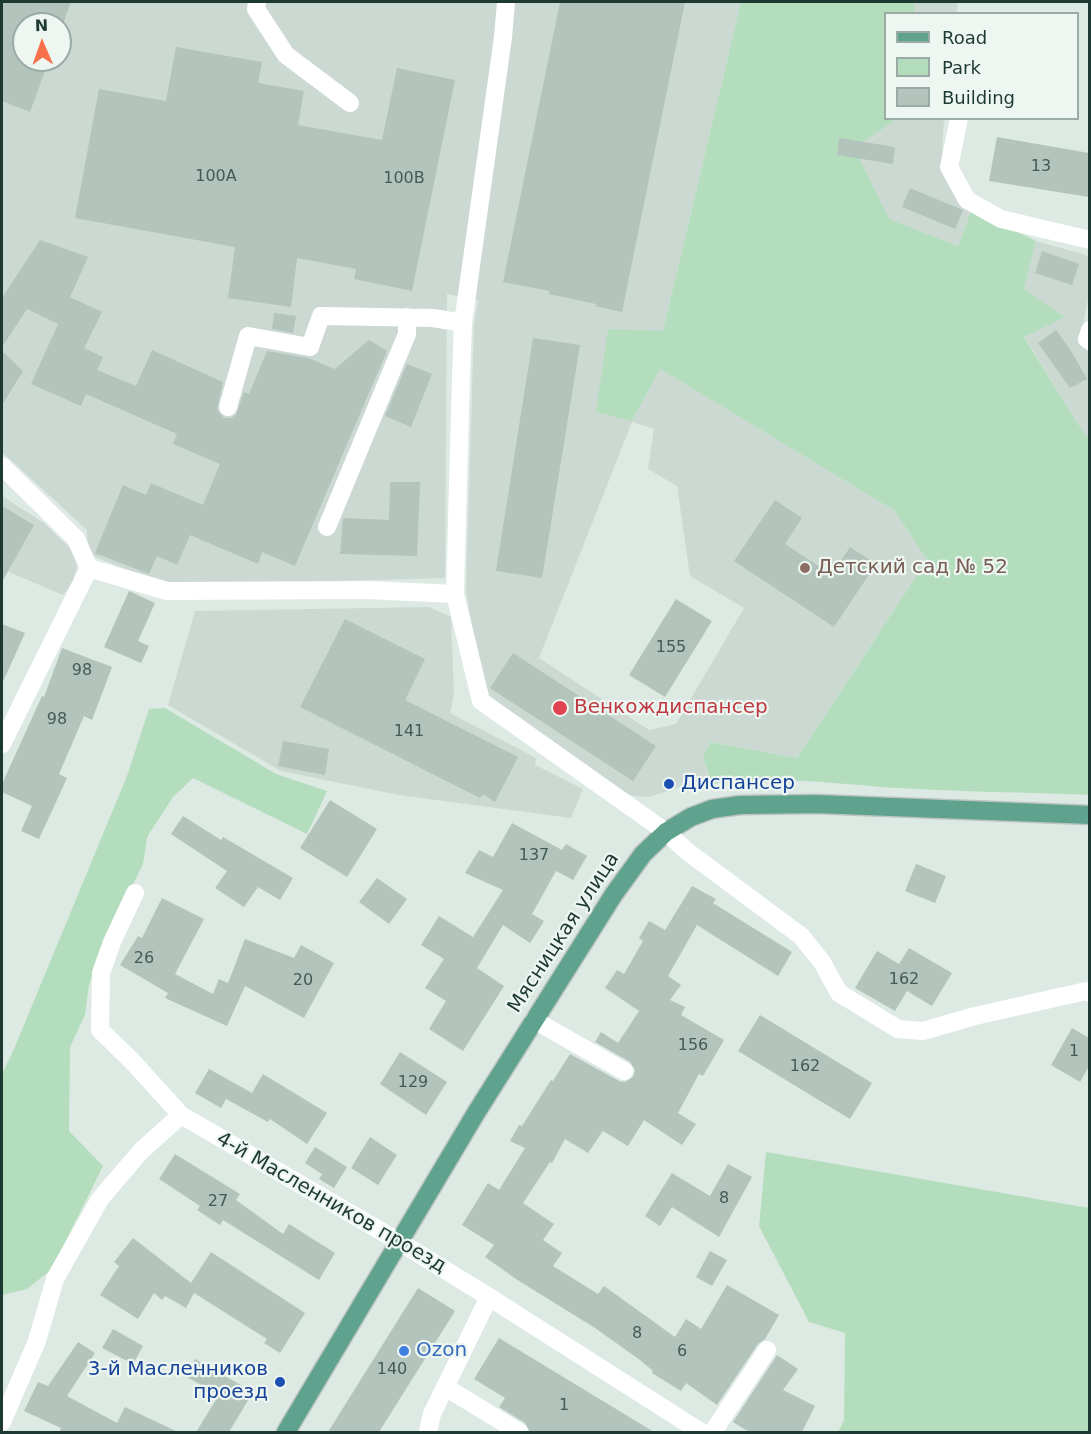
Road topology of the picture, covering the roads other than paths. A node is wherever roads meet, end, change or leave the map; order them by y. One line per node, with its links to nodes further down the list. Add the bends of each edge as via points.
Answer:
1 (257, 2): 3 (street, via 256,9 286,55)
2 (506, 2): 7 (street)
3 (351, 103)
4 (959, 120): 5 (street, via 949,166 967,200 1001,219)
5 (1089, 240)
6 (407, 317): 7 (street); 10 (street, via 321,316 310,346 248,336); 12 (street, via 407,334)
7 (463, 323): 14 (street)
8 (1089, 330): 9 (street)
9 (1089, 341)
10 (228, 407)
11 (2, 466): 13 (street, via 76,539)
12 (327, 527)
13 (89, 567): 14 (street, via 167,591 366,590); 15 (street)
14 (455, 594): 17 (street, via 481,701)
15 (2, 744)
16 (1089, 815): 17 (main road, Мясницкая улица, via 818,804 740,805 712,809)
17 (666, 832): 19 (street, via 801,936 822,962 839,993 898,1029 923,1030); 20 (main road, Мясницкая улица, via 643,854 620,886)
18 (135, 893): 22 (street, 4-й Масленников проезд, via 100,973 100,1030)
19 (1088, 992)
20 (534, 1020): 21 (street); 23 (main road, Мясницкая улица)
21 (624, 1071)
22 (181, 1115): 23 (street, 4-й Масленников проезд); 27 (street, via 141,1151 100,1199 55,1279 37,1341)
23 (398, 1241): 24 (street, 4-й Масленников проезд); 28 (main road, Мясницкая улица)
24 (489, 1297): 26 (street); 31 (street, 4-й Масленников проезд)
25 (767, 1350): 32 (street)
26 (445, 1387): 29 (street); 30 (street)
27 (2, 1422)
28 (286, 1432)
29 (428, 1432)
30 (519, 1432)
31 (701, 1432)
32 (713, 1432)

